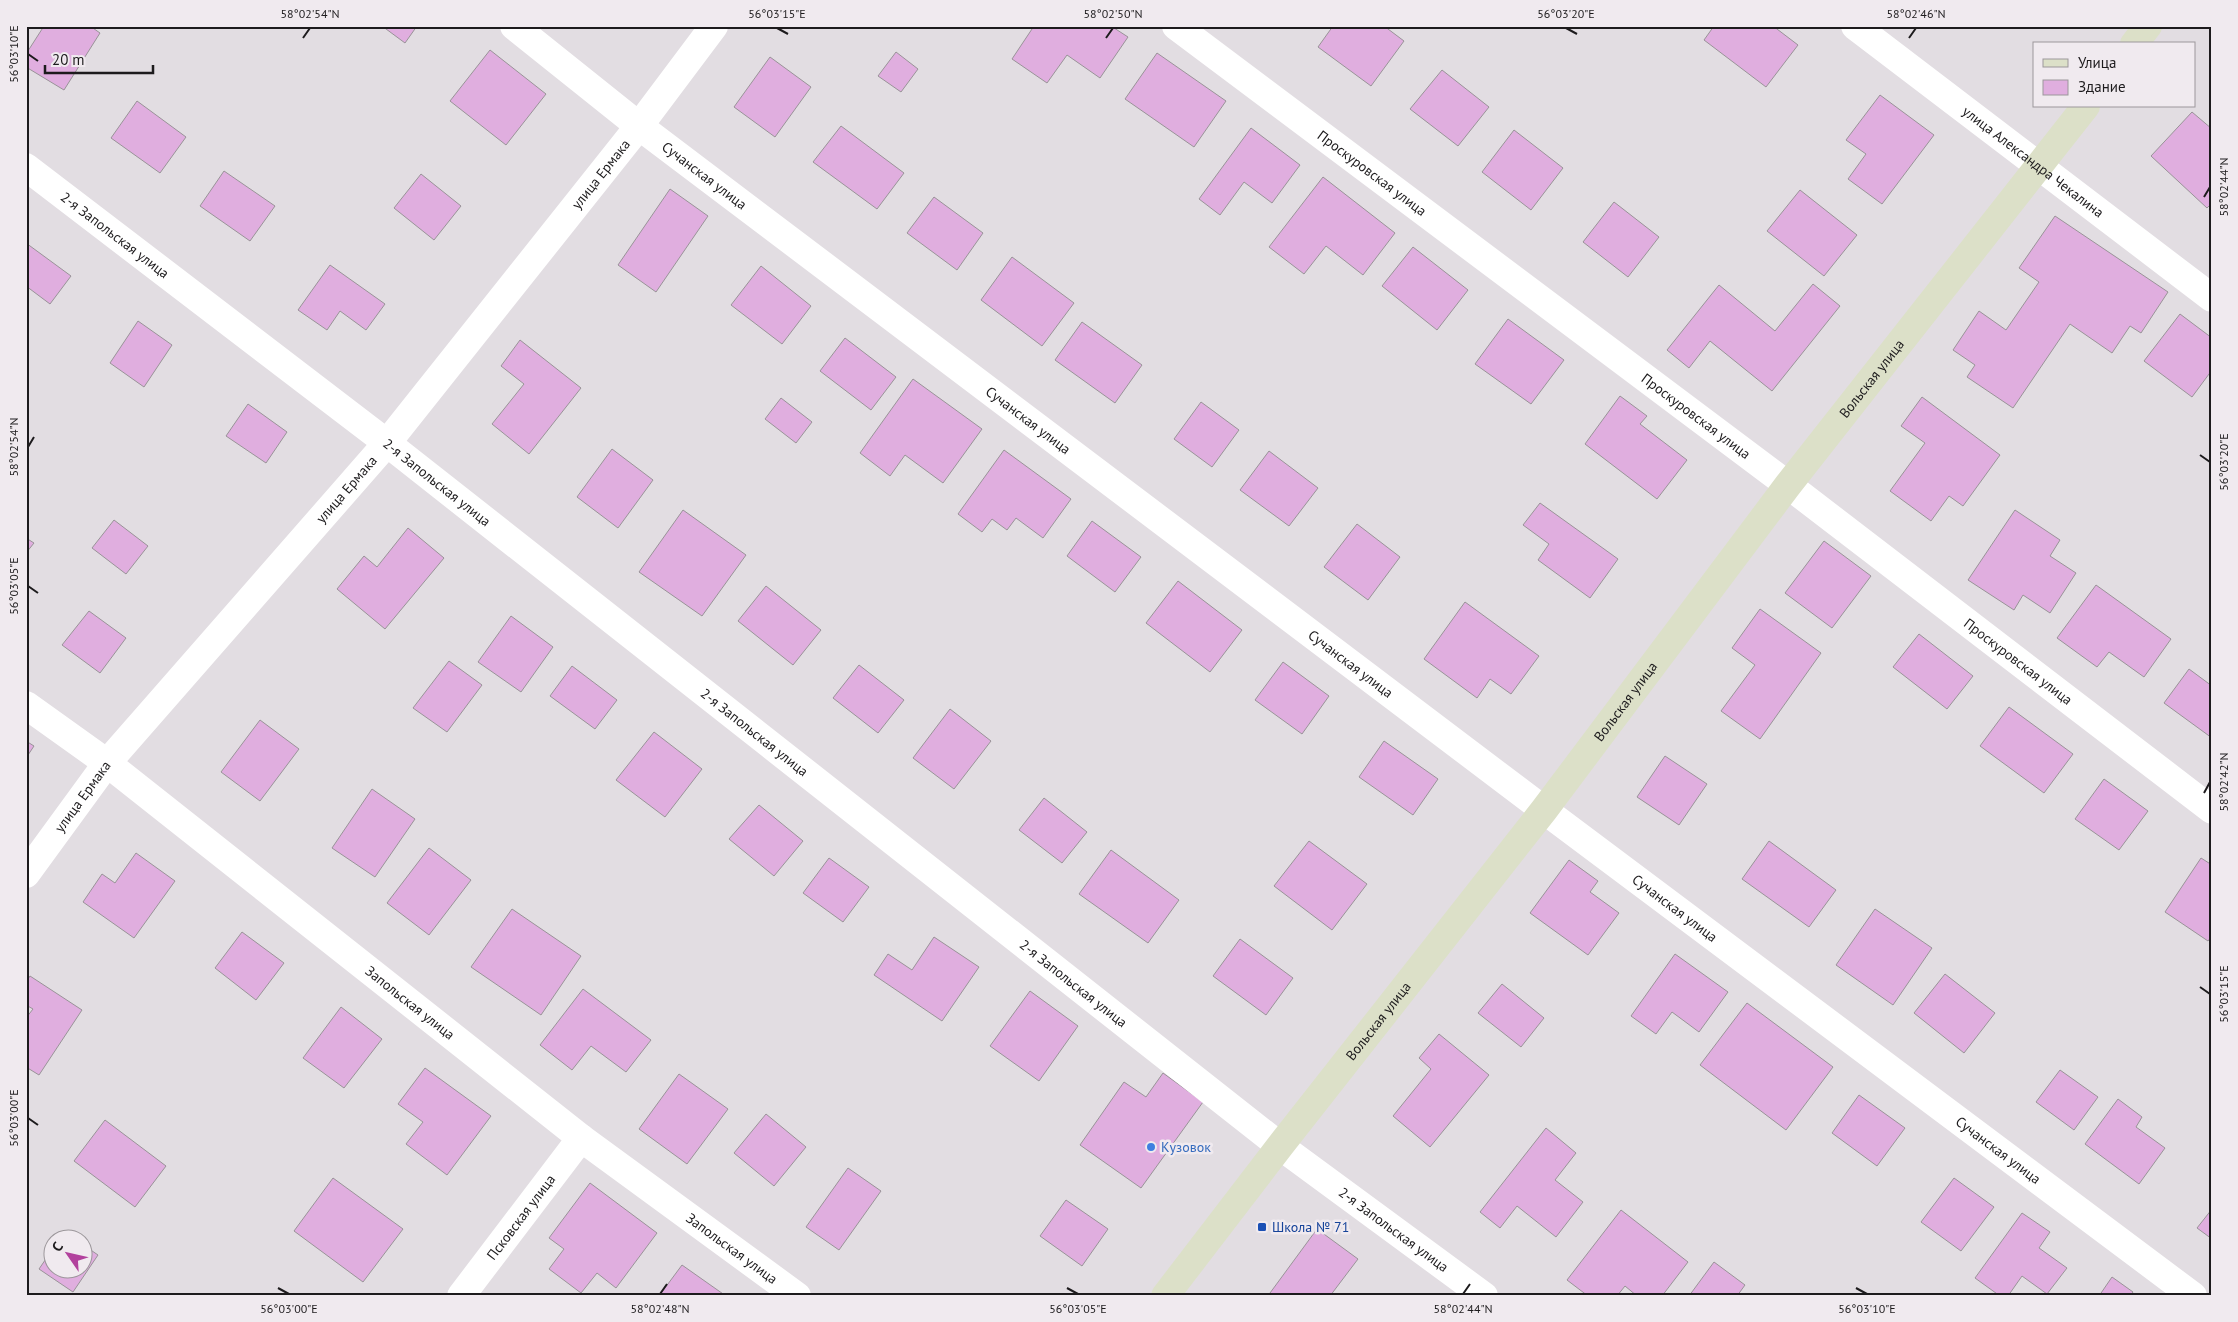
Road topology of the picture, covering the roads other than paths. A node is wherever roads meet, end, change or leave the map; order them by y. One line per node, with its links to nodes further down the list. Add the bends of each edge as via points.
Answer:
1 (514, 26): 8 (street, Сучанская улица)
2 (714, 26): 8 (street, улица Ермака)
3 (1176, 26): 13 (street, Проскуровская улица)
4 (1855, 26): 9 (street, улица Александра Чекалина)
5 (2148, 26): 6 (street)
6 (2136, 42)
7 (2084, 108): 9 (street, Вольская улица)
8 (639, 126): 12 (street, улица Ермака); 16 (street, Сучанская улица)
9 (2040, 166): 11 (street, улица Александра Чекалина); 13 (street, Вольская улица)
10 (26, 167): 12 (street, 2-я Запольская улица)
11 (2212, 298)
12 (387, 443): 15 (street, улица Ермака); 20 (street, 2-я Запольская улица)
13 (1788, 485): 16 (street, Вольская улица); 17 (street, Проскуровская улица)
14 (26, 705): 15 (street, Запольская улица)
15 (107, 763): 18 (street, улица Ермака); 19 (street, Запольская улица)
16 (1544, 810): 20 (street, Вольская улица); 25 (street, Сучанская улица)
17 (2212, 810)
18 (26, 874)
19 (581, 1138): 21 (street, Псковская улица); 22 (street, Запольская улица)
20 (1280, 1146): 23 (street, Вольская улица); 24 (street, 2-я Запольская улица)
21 (461, 1296)
22 (797, 1296)
23 (1165, 1296)
24 (1484, 1296)
25 (2193, 1296)

